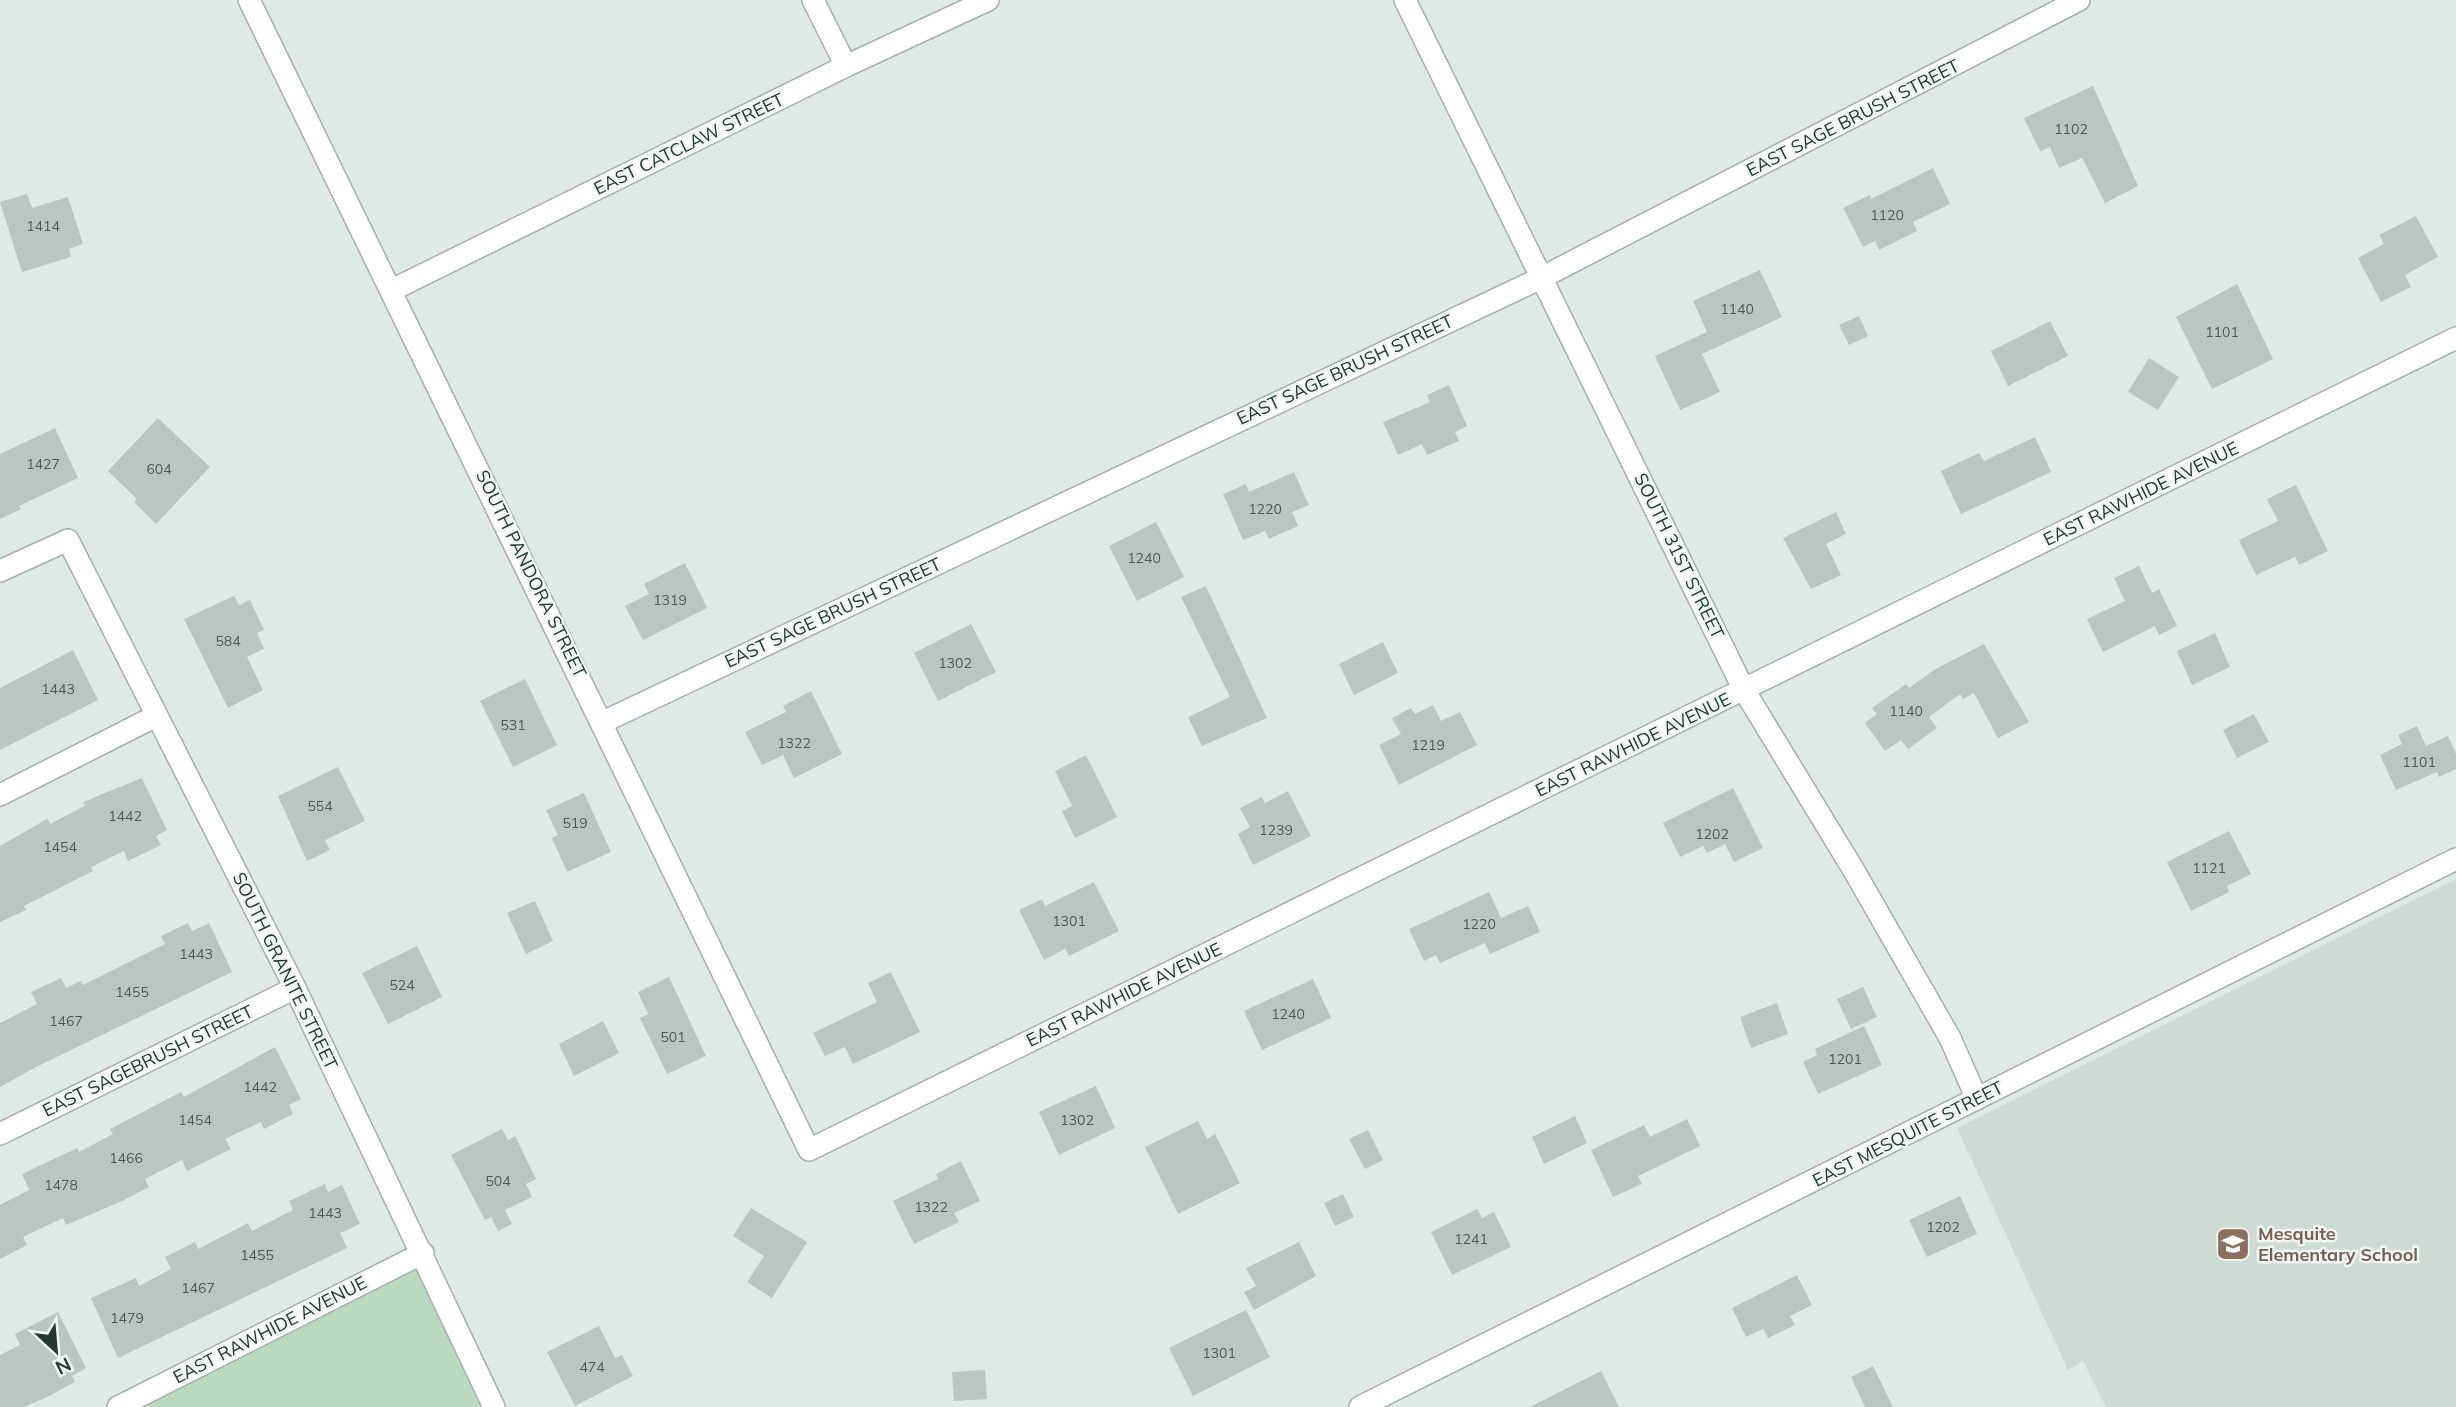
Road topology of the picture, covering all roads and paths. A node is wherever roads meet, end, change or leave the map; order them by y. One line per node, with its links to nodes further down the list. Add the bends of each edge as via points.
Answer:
1 (249, 0): 8 (street, SOUTH PANDORA STREET)
2 (813, 0): 6 (street)
3 (988, 0): 6 (street, EAST CATCLAW STREET)
4 (1405, 0): 7 (street, SOUTH 31ST STREET)
5 (2078, 0): 7 (street, EAST SAGE BRUSH STREET)
6 (846, 66): 8 (street, EAST CATCLAW STREET)
7 (1541, 278): 11 (street, SOUTH 31ST STREET); 13 (street, EAST SAGE BRUSH STREET)
8 (393, 290): 13 (street, SOUTH PANDORA STREET)
9 (2456, 338): 11 (street, EAST RAWHIDE AVENUE)
10 (0, 570): 12 (street, SOUTH GRANITE STREET, via 68,540)
11 (1744, 690): 17 (street, SOUTH 31ST STREET, via 1950,1038); 19 (street, EAST RAWHIDE AVENUE)
12 (156, 716): 14 (street); 16 (street, SOUTH GRANITE STREET)
13 (603, 722): 19 (street, SOUTH PANDORA STREET)
14 (0, 795)
15 (2456, 859): 17 (street, EAST MESQUITE STREET)
16 (295, 988): 18 (street, EAST SAGEBRUSH STREET); 20 (street, SOUTH GRANITE STREET)
17 (1977, 1099): 23 (street, EAST MESQUITE STREET)
18 (0, 1134)
19 (809, 1150)
20 (423, 1253): 21 (street, EAST RAWHIDE AVENUE); 22 (street, SOUTH GRANITE STREET)
21 (118, 1407)
22 (495, 1407)
23 (1360, 1407)

